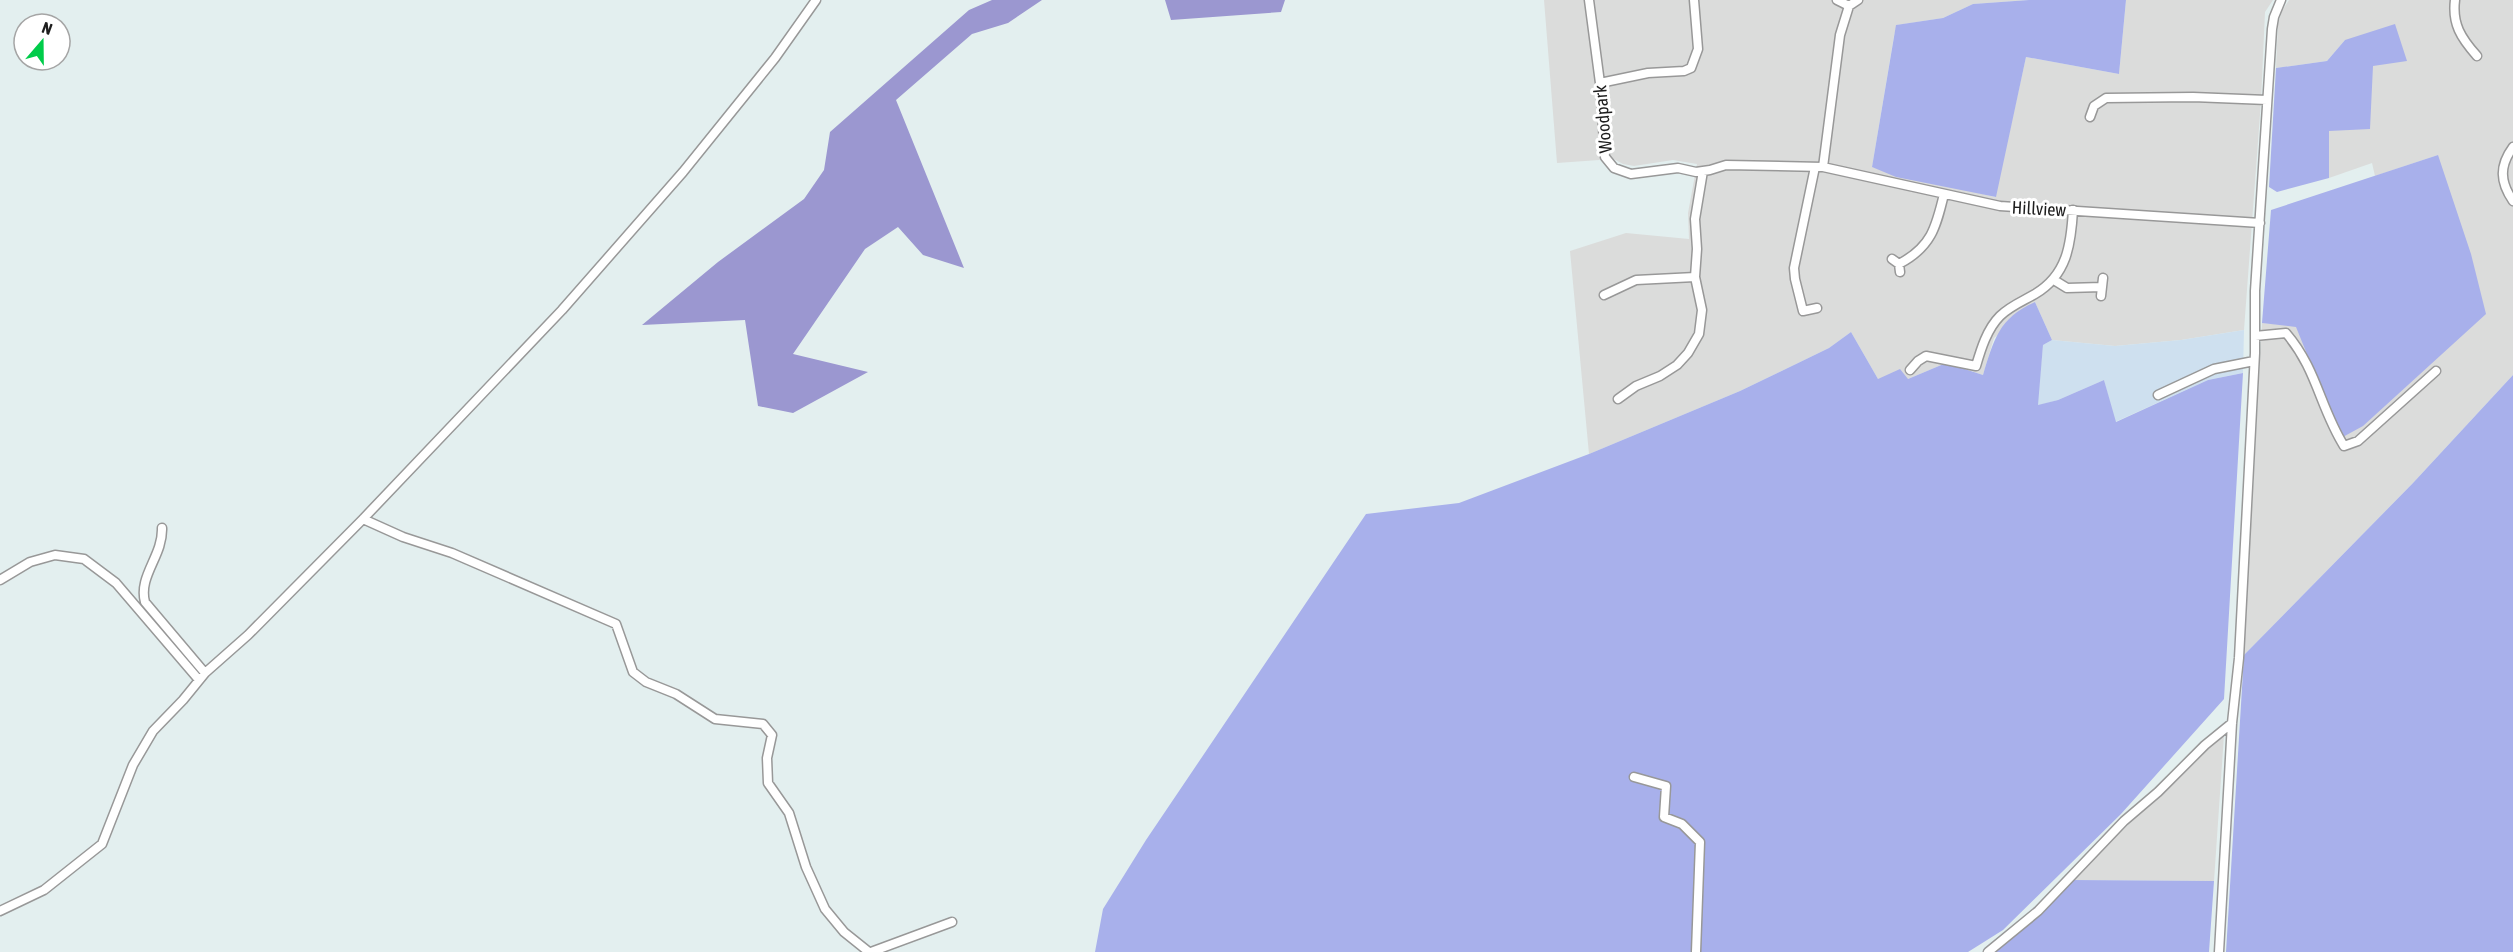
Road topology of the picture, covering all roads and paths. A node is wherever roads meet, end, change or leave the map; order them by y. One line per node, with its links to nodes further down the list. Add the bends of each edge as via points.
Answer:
1 (816, 0): 33 (street, via 776,58 676,181 562,310)
2 (1589, 0): 10 (street, Woodpark)
3 (1694, 0): 10 (street, via 1698,49 1691,68)
4 (1837, 0): 8 (street)
5 (1858, 0): 8 (street)
6 (2281, 0): 11 (street, via 2274,18)
7 (2455, 0): 9 (street, via 2457,30)
8 (1849, 6): 15 (street, via 1839,35)
9 (2477, 56)
10 (1600, 83): 16 (street, Woodpark, via 1608,164 1631,174 1678,168)
11 (2267, 100): 12 (street, via 2106,98 2094,106); 20 (street)
12 (2090, 117)
13 (2513, 147): 18 (street, via 2502,167 2502,177)
14 (1751, 166): 15 (street, Hillview); 16 (street, Woodpark, via 1726,165)
15 (1819, 167): 17 (street, Hillview); 26 (street, via 1796,254 1795,279 1803,311)
16 (1703, 171): 22 (street, via 1695,219)
17 (1944, 194): 19 (street, Hillview, via 2000,206); 21 (street, via 1933,235 1913,256)
18 (2513, 201)
19 (2073, 210): 20 (street, Hillview); 23 (street, via 2069,249)
20 (2259, 223): 27 (street)
21 (1897, 265)
22 (1695, 278): 25 (street, via 1636,280); 32 (street, via 1702,320 1693,346 1677,365)
23 (2054, 280): 24 (street, via 2067,288); 29 (street, via 1999,317 1990,329 1976,366 1926,356)
24 (2102, 287)
25 (1602, 296)
26 (1817, 308)
27 (2255, 336): 28 (street); 30 (street, via 2286,333 2297,346 2344,446 2358,441)
28 (2254, 361): 31 (street, via 2214,369); 38 (street, via 2239,658)
29 (1910, 370)
30 (2436, 371)
31 (2158, 395)
32 (1618, 399)
33 (363, 519): 36 (street); 42 (street, via 616,624 633,672 646,682 676,694 715,719 763,724 772,735 766,758 768,783 789,813 806,867 825,909 844,932)
34 (162, 528): 36 (street, via 162,542 142,590 145,602)
35 (0, 580): 37 (street, via 30,562 55,555 84,560 117,583)
36 (205, 673): 37 (street)
37 (199, 680): 40 (street, via 153,731 133,765 102,844 44,890)
38 (2232, 723): 44 (street, via 2124,821 2038,911); 45 (street)
39 (1634, 777): 43 (street, via 1666,786 1664,817 1682,824 1700,842)
40 (0, 911)
41 (952, 922): 42 (street)
42 (870, 952)
43 (1696, 952)
44 (1988, 952)
45 (2219, 952)

